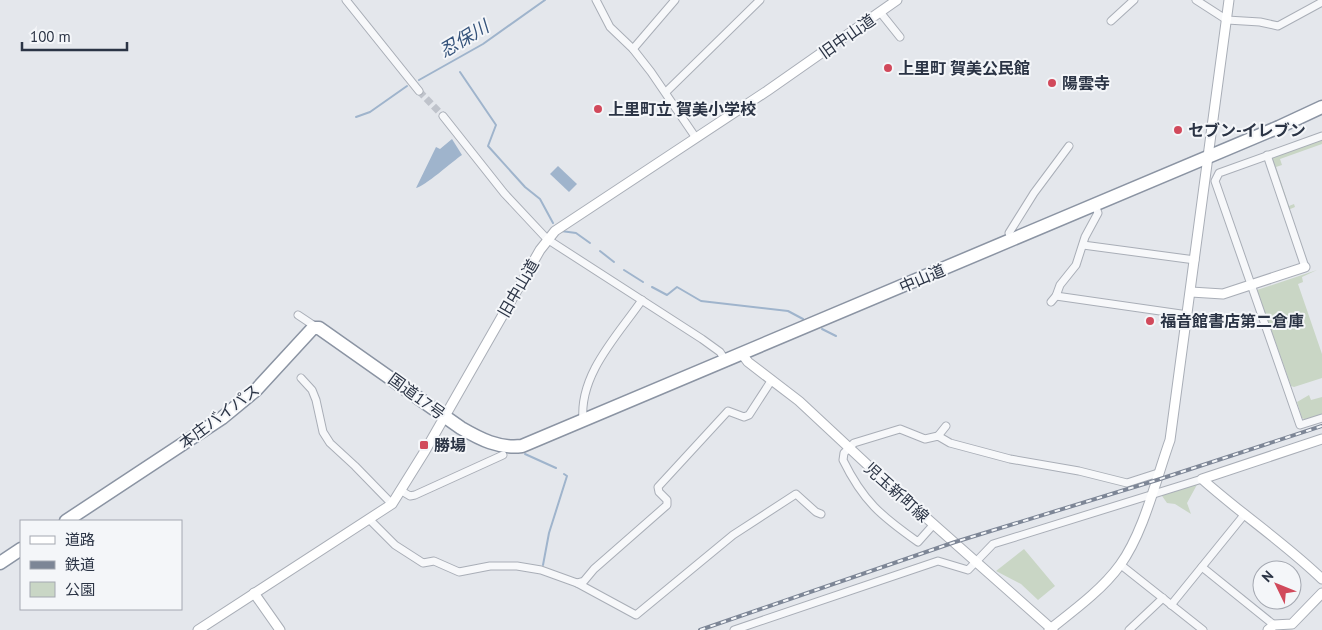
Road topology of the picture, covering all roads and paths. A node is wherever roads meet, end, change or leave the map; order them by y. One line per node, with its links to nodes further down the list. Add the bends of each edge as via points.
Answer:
1 (346, 0): 15 (street)
2 (596, 0): 14 (street, via 610,27)
3 (675, 0): 14 (street)
4 (760, 0): 16 (street)
5 (897, 0): 10 (main road, 旧中山道)
6 (1134, 0): 12 (street)
7 (1196, 0): 11 (street)
8 (1229, 0): 11 (main road)
9 (1322, 2): 11 (street, via 1278,26)
10 (880, 12): 13 (street); 20 (main road, 旧中山道)
11 (1227, 20): 23 (main road)
12 (1110, 21)
13 (900, 37)
14 (633, 49): 16 (street)
15 (419, 91)
16 (666, 92): 20 (street)
17 (1322, 107): 23 (highway, 中山道)
18 (443, 116): 27 (street, via 494,182)
19 (1322, 136): 22 (street)
20 (696, 138): 27 (main road, 旧中山道, via 567,222)
21 (1069, 146): 28 (street, via 1034,193 1010,233)
22 (1267, 155): 25 (street, via 1219,172); 31 (street)
23 (1208, 157): 24 (main road); 26 (highway, 中山道)
24 (1207, 175): 25 (street); 30 (main road)
25 (1217, 177): 32 (street, via 1215,181)
26 (1095, 206): 28 (highway, 中山道); 29 (street, via 1098,213)
27 (547, 239): 34 (street); 42 (main road, 旧中山道)
28 (1012, 241): 38 (highway, 中山道)
29 (1083, 245): 30 (street); 36 (street, via 1076,264 1053,299)
30 (1195, 260): 33 (main road)
31 (1305, 267): 32 (main road)
32 (1252, 285): 33 (main road, via 1217,295); 43 (street, via 1300,425)
33 (1191, 292): 36 (main road)
34 (642, 300): 39 (street, via 713,346); 44 (street, via 590,378 583,404)
35 (298, 315): 37 (street)
36 (1188, 315): 51 (main road, via 1170,440)
37 (319, 328): 42 (highway, 国道17号); 58 (highway, 本庄バイパス, via 310,330 256,390 222,418)
38 (742, 354): 39 (highway, 中山道); 41 (main road, 児玉新町線)
39 (726, 361): 44 (highway, 中山道)
40 (301, 378): 55 (street, via 312,390 323,432 330,444)
41 (771, 381): 49 (main road, 児玉新町線, via 799,401); 67 (street, via 749,415 744,417 726,412 659,485 658,490 667,500 667,505 584,581)
42 (444, 417): 48 (highway, 国道17号, via 480,439 503,446); 53 (main road, 旧中山道)
43 (1322, 418)
44 (583, 420): 48 (highway, 中山道)
45 (946, 426): 46 (street)
46 (938, 436): 49 (street, via 925,439 900,429 854,443); 51 (street, via 950,444 1010,460 1079,471 1127,483)
47 (1322, 439): 52 (main road)
48 (522, 446)
49 (849, 448): 60 (main road, 児玉新町線); 60 (street, via 843,458 852,478 863,496 885,518 918,542)
50 (503, 455): 53 (street, via 415,495 410,496)
51 (1158, 472): 54 (main road)
52 (1202, 479): 54 (street); 57 (main road)
53 (400, 490): 55 (main road, 旧中山道)
54 (1151, 496): 62 (street, via 993,544); 64 (main road, via 1132,546)
55 (392, 504): 59 (main road, 旧中山道)
56 (821, 514): 67 (street, via 796,494 733,536 636,615)
57 (1244, 515): 65 (street); 66 (main road)
58 (68, 520)
59 (370, 520): 67 (street, via 395,545 423,563 434,561 459,572 490,566 517,566 541,570); 69 (main road, 旧中山道)
60 (934, 524): 62 (main road, 児玉新町線)
61 (20, 550): 63 (highway)
62 (976, 562): 73 (main road, 児玉新町線); 76 (street, via 966,570 938,561)
63 (0, 563)
64 (1121, 565): 70 (street); 73 (main road)
65 (1202, 567): 71 (street); 72 (street)
66 (1322, 579)
67 (577, 583)
68 (1322, 592): 72 (main road, via 1292,624)
69 (254, 593): 74 (main road, 旧中山道); 75 (main road)
70 (1163, 598): 71 (street); 77 (street)
71 (1171, 605): 78 (street)
72 (1271, 627)
73 (1051, 629)
74 (198, 630)
75 (280, 630)
76 (734, 630)
77 (1129, 630)
78 (1203, 630)

